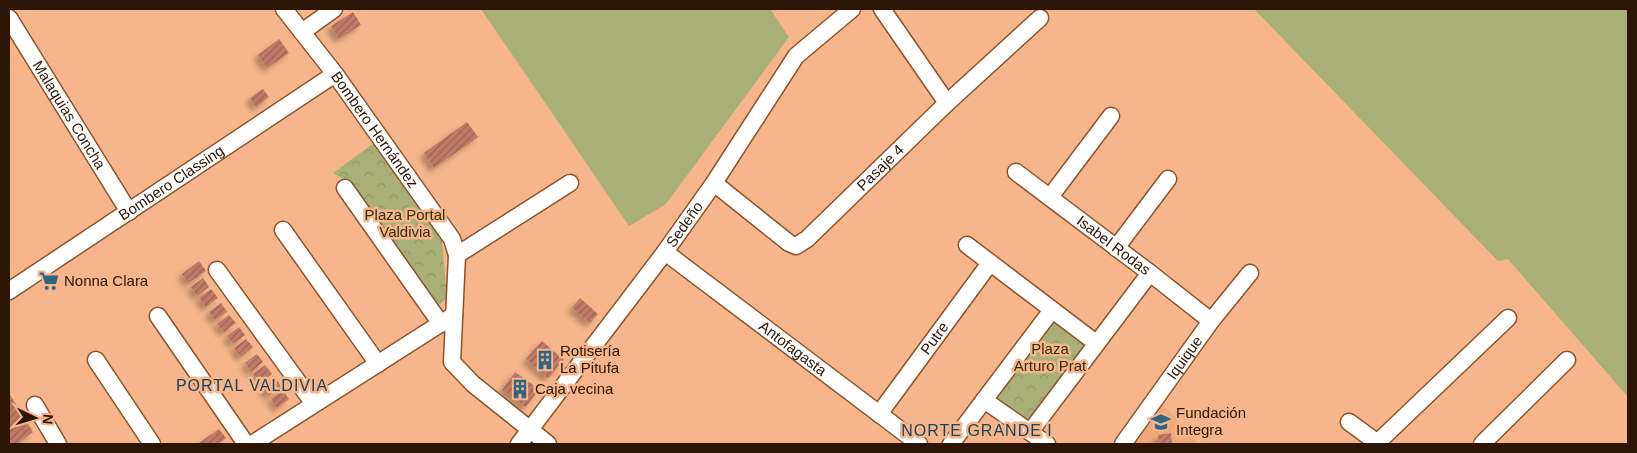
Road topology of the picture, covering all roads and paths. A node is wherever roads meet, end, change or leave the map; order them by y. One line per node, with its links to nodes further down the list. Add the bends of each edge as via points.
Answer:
1 (284, 9): 7 (street, Bombero Hernández)
2 (334, 9): 7 (street)
3 (852, 9): 14 (street, Sedeño, via 796,56)
4 (882, 9): 9 (street)
5 (9, 18): 17 (street, Malaquias Concha)
6 (1040, 18): 9 (street, Pasaje 4)
7 (302, 32): 8 (street, Bombero Hernández)
8 (335, 74): 17 (street, Bombero Classing); 22 (street, Bombero Hernández, via 438,217 452,238)
9 (947, 103): 14 (street, Pasaje 4, via 807,240 796,246)
10 (1111, 116): 16 (street)
11 (1016, 172): 16 (street, Isabel Rodas)
12 (1168, 179): 20 (street)
13 (570, 183): 22 (street)
14 (714, 183): 21 (street, Sedeño)
15 (345, 188): 31 (street)
16 (1050, 198): 20 (street, Isabel Rodas)
17 (128, 212): 27 (street, Bombero Classing)
18 (283, 230): 36 (street)
19 (967, 245): 23 (street)
20 (1116, 248): 25 (street, Isabel Rodas)
21 (665, 252): 40 (street, Antofagasta); 42 (street, Sedeño)
22 (457, 255): 31 (street, Bombero Hernández)
23 (990, 263): 28 (street); 40 (street, Putre)
24 (217, 270): 38 (street)
25 (1150, 273): 32 (street, Isabel Rodas); 33 (street)
26 (1250, 273): 32 (street, Iquique)
27 (9, 289)
28 (1052, 310): 33 (street); 37 (street)
29 (158, 316): 45 (street)
30 (1508, 318): 44 (street)
31 (448, 320): 36 (street); 42 (street, Bombero Hernández, via 452,362 472,384)
32 (1211, 321): 53 (street, Iquique)
33 (1096, 343): 43 (street)
34 (96, 360): 47 (street)
35 (1567, 360): 54 (street)
36 (378, 364): 38 (street)
37 (984, 400): 43 (street); 51 (street)
38 (314, 404): 45 (street)
39 (34, 406): 46 (street)
40 (879, 414): 50 (street, Antofagasta)
41 (1349, 422): 44 (street)
42 (530, 430): 48 (street, Sedeño); 49 (street)
43 (1030, 432): 52 (street)
44 (1373, 442)
45 (255, 443)
46 (58, 444)
47 (152, 444)
48 (519, 444)
49 (548, 444)
50 (919, 444)
51 (951, 444)
52 (1048, 444)
53 (1123, 444)
54 (1482, 444)

